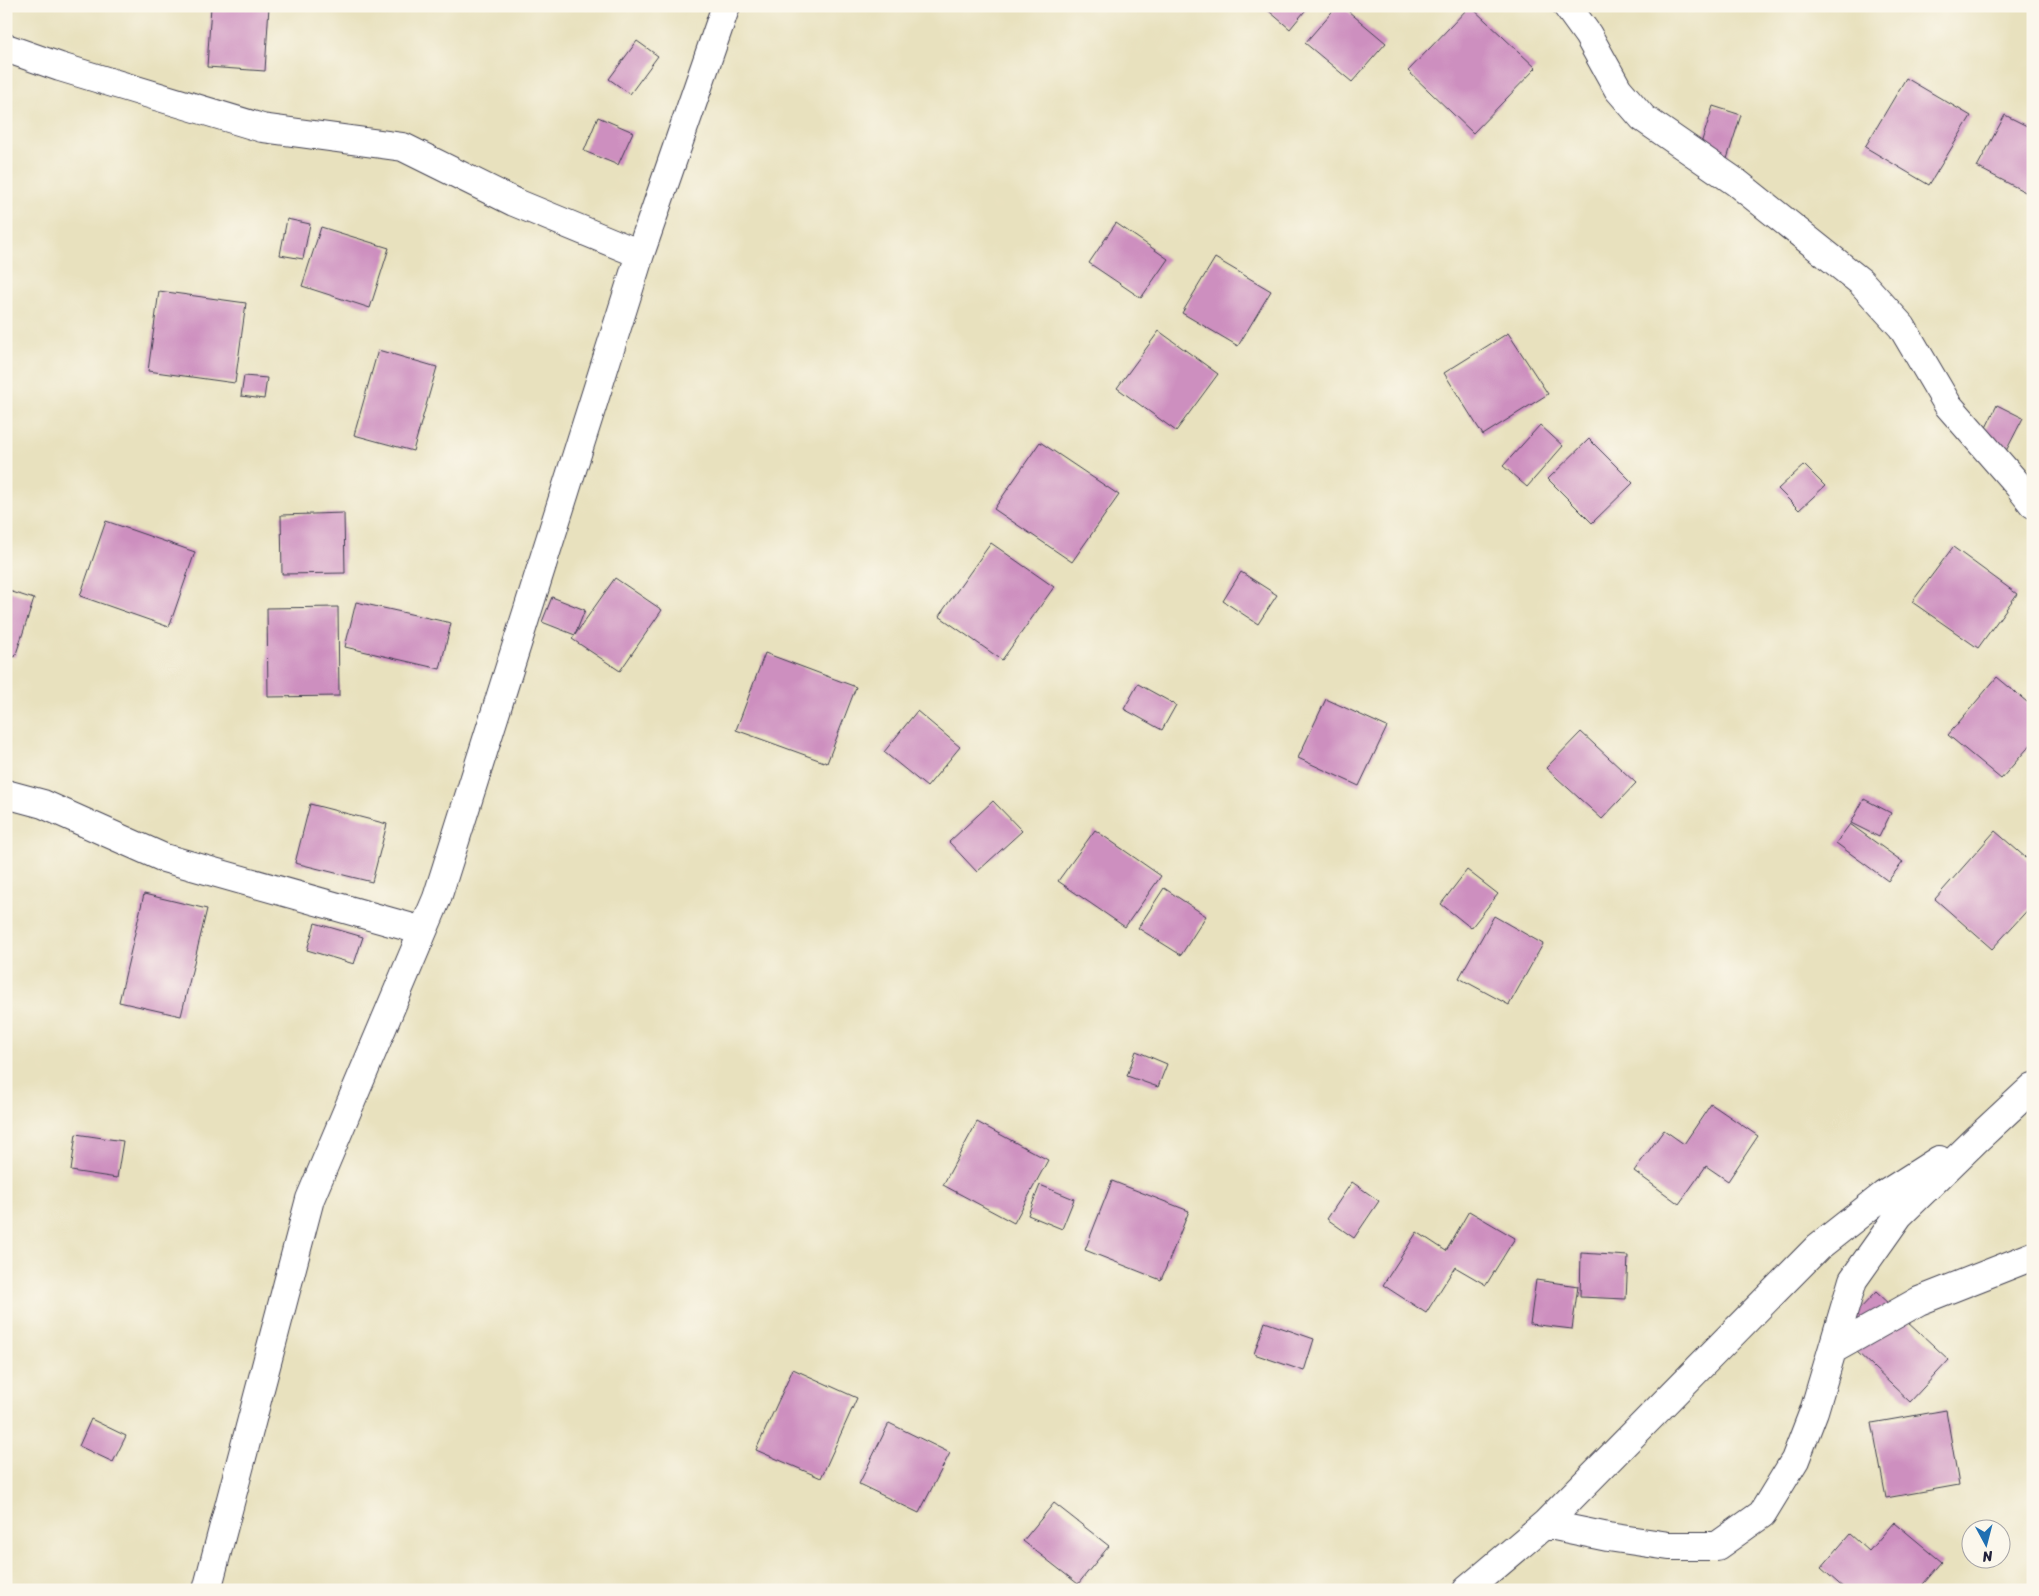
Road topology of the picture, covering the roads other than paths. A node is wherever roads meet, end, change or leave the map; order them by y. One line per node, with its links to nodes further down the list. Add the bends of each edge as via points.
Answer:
1 (726, 6): 4 (street)
2 (1567, 6): 5 (street, via 1588,35 1618,88 1643,118 1737,183 1861,282 1902,328 1948,405)
3 (6, 48): 4 (street, via 262,128 403,147 514,202)
4 (640, 254): 7 (street, via 437,898)
5 (2033, 504)
6 (6, 794): 7 (street, via 43,804 164,858)
7 (423, 931): 13 (street, via 310,1199)
8 (2033, 1087): 9 (street)
9 (1976, 1140): 11 (street, via 1899,1215 1853,1280); 12 (street, via 1884,1194 1818,1247)
10 (2033, 1256): 11 (street, via 1919,1301)
11 (1834, 1349): 12 (street, via 1794,1460 1762,1514 1717,1546 1669,1546)
12 (1545, 1524): 14 (street)
13 (207, 1590)
14 (1467, 1590)

